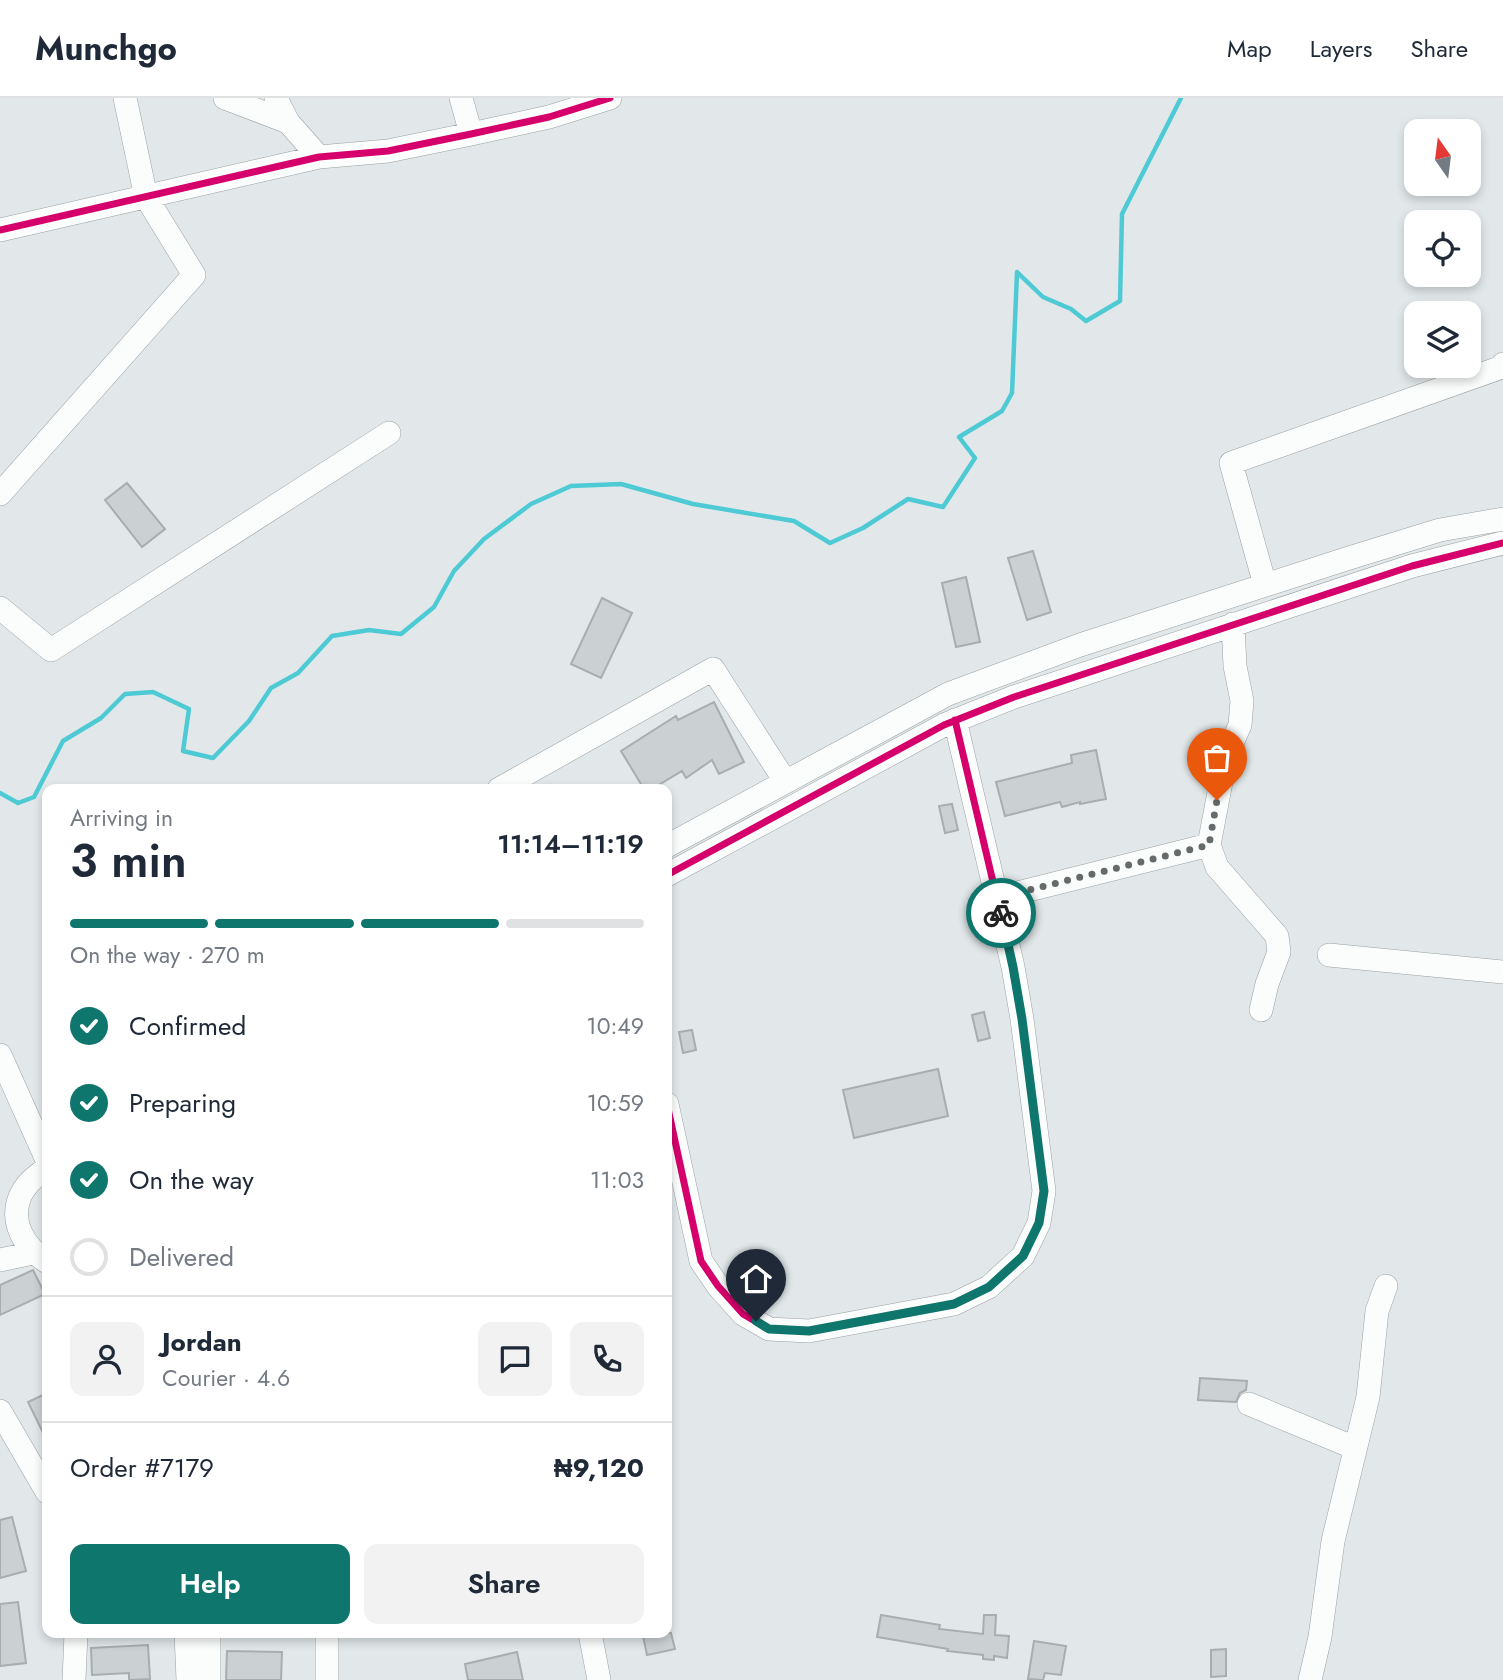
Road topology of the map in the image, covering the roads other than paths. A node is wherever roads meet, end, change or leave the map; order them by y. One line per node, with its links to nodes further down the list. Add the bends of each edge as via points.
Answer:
1 (125, 98): 9 (street)
2 (225, 98): 6 (street)
3 (276, 98): 6 (street)
4 (461, 98): 7 (street)
5 (610, 98): 7 (street)
6 (288, 122): 8 (street)
7 (471, 134): 8 (street, via 388,151)
8 (319, 157): 9 (street)
9 (146, 197): 10 (street); 13 (street, via 194,275)
10 (0, 230)
11 (1503, 364): 16 (street, via 1231,463)
12 (389, 433): 17 (street, via 51,650)
13 (0, 494)
14 (1503, 519): 16 (street, via 1440,530)
15 (1503, 543): 18 (street, via 1412,566)
16 (1265, 585): 20 (street, via 948,694)
17 (0, 608)
18 (1233, 624): 19 (street); 23 (street, via 1242,701 1240,724 1226,756)
19 (955, 720): 24 (street); 25 (street)
20 (785, 781): 21 (street, via 713,669); 22 (street)
21 (508, 784)
22 (672, 843)
23 (1209, 845): 25 (street); 28 (street, via 1217,867 1277,936 1279,952)
24 (672, 872)
25 (997, 898): 30 (street, via 1016,980 1044,1191 1039,1223 1023,1256 989,1287 954,1304 809,1331 769,1329 743,1314 701,1261)
26 (1329, 955): 27 (street)
27 (1503, 972)
28 (1261, 1010)
29 (0, 1055): 31 (street)
30 (672, 1127)
31 (42, 1149)
32 (42, 1172): 33 (street, via 24,1189)
33 (8, 1230): 34 (street)
34 (40, 1257): 35 (street)
35 (0, 1260)
36 (1386, 1286): 39 (street, via 1377,1311 1368,1397)
37 (1249, 1404): 39 (street)
38 (0, 1411): 40 (street)
39 (1355, 1448): 51 (street, via 1333,1541)
40 (42, 1483)
41 (76, 1638): 46 (street)
42 (186, 1638): 47 (street)
43 (209, 1638): 48 (street)
44 (327, 1638): 49 (street)
45 (591, 1638): 50 (street)
46 (74, 1680)
47 (188, 1680)
48 (209, 1680)
49 (327, 1680)
50 (599, 1680)
51 (1310, 1680)

